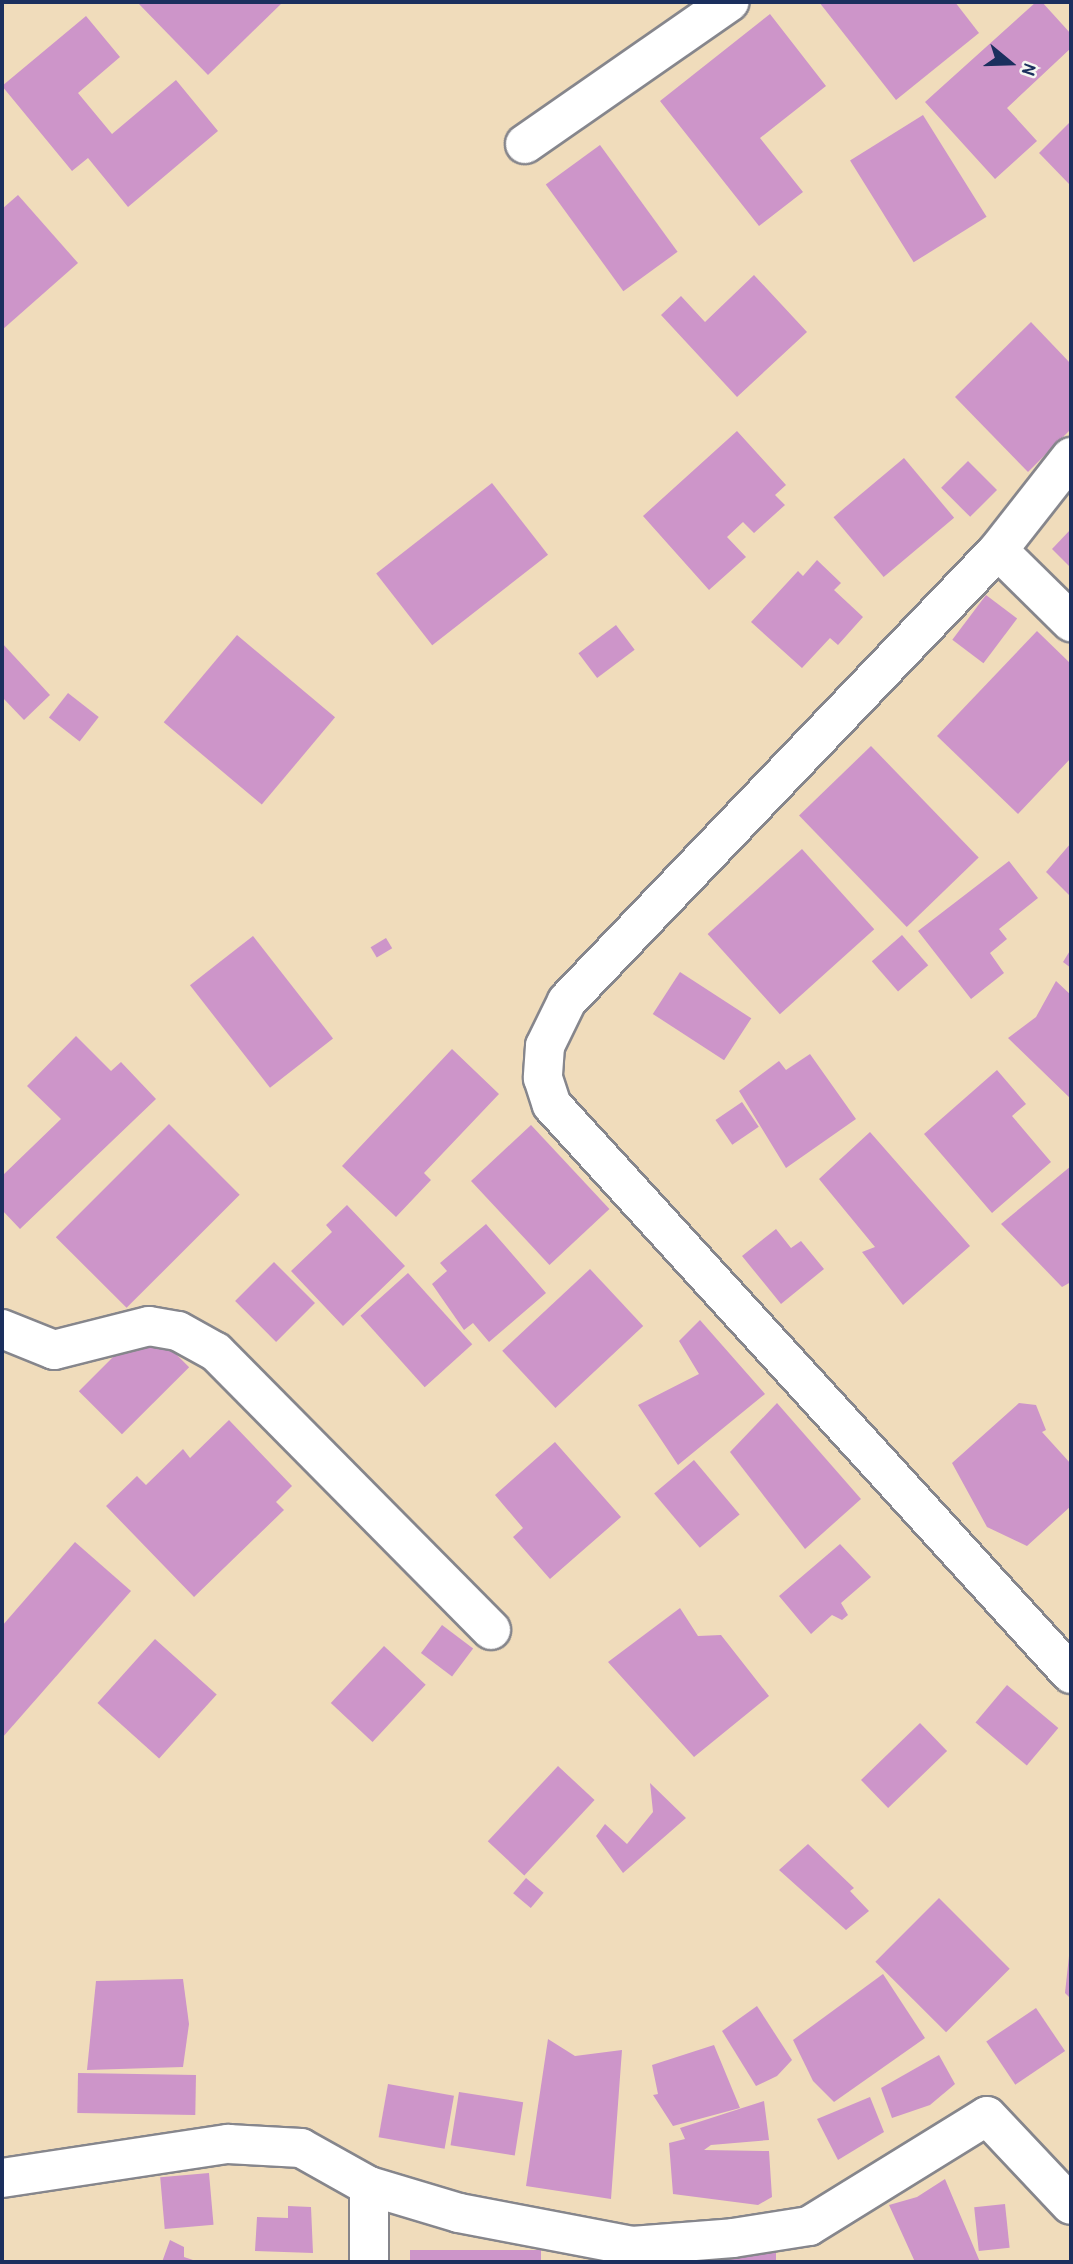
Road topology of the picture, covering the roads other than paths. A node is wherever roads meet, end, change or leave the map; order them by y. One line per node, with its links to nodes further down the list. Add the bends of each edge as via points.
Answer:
1 (729, 2): 2 (street)
2 (525, 144)
3 (1071, 457): 4 (street)
4 (998, 550): 5 (street); 8 (street, via 567,1001 545,1046 543,1078 552,1105)
5 (1071, 622)
6 (2, 1329): 7 (street, via 54,1350 149,1326 178,1331 216,1352)
7 (491, 1630)
8 (1071, 1674)
9 (2, 2178): 10 (street, via 228,2144 301,2148)
10 (369, 2186): 11 (street, via 459,2213 632,2246 733,2238 809,2226 987,2116); 12 (street)
11 (1071, 2205)
12 (369, 2262)

